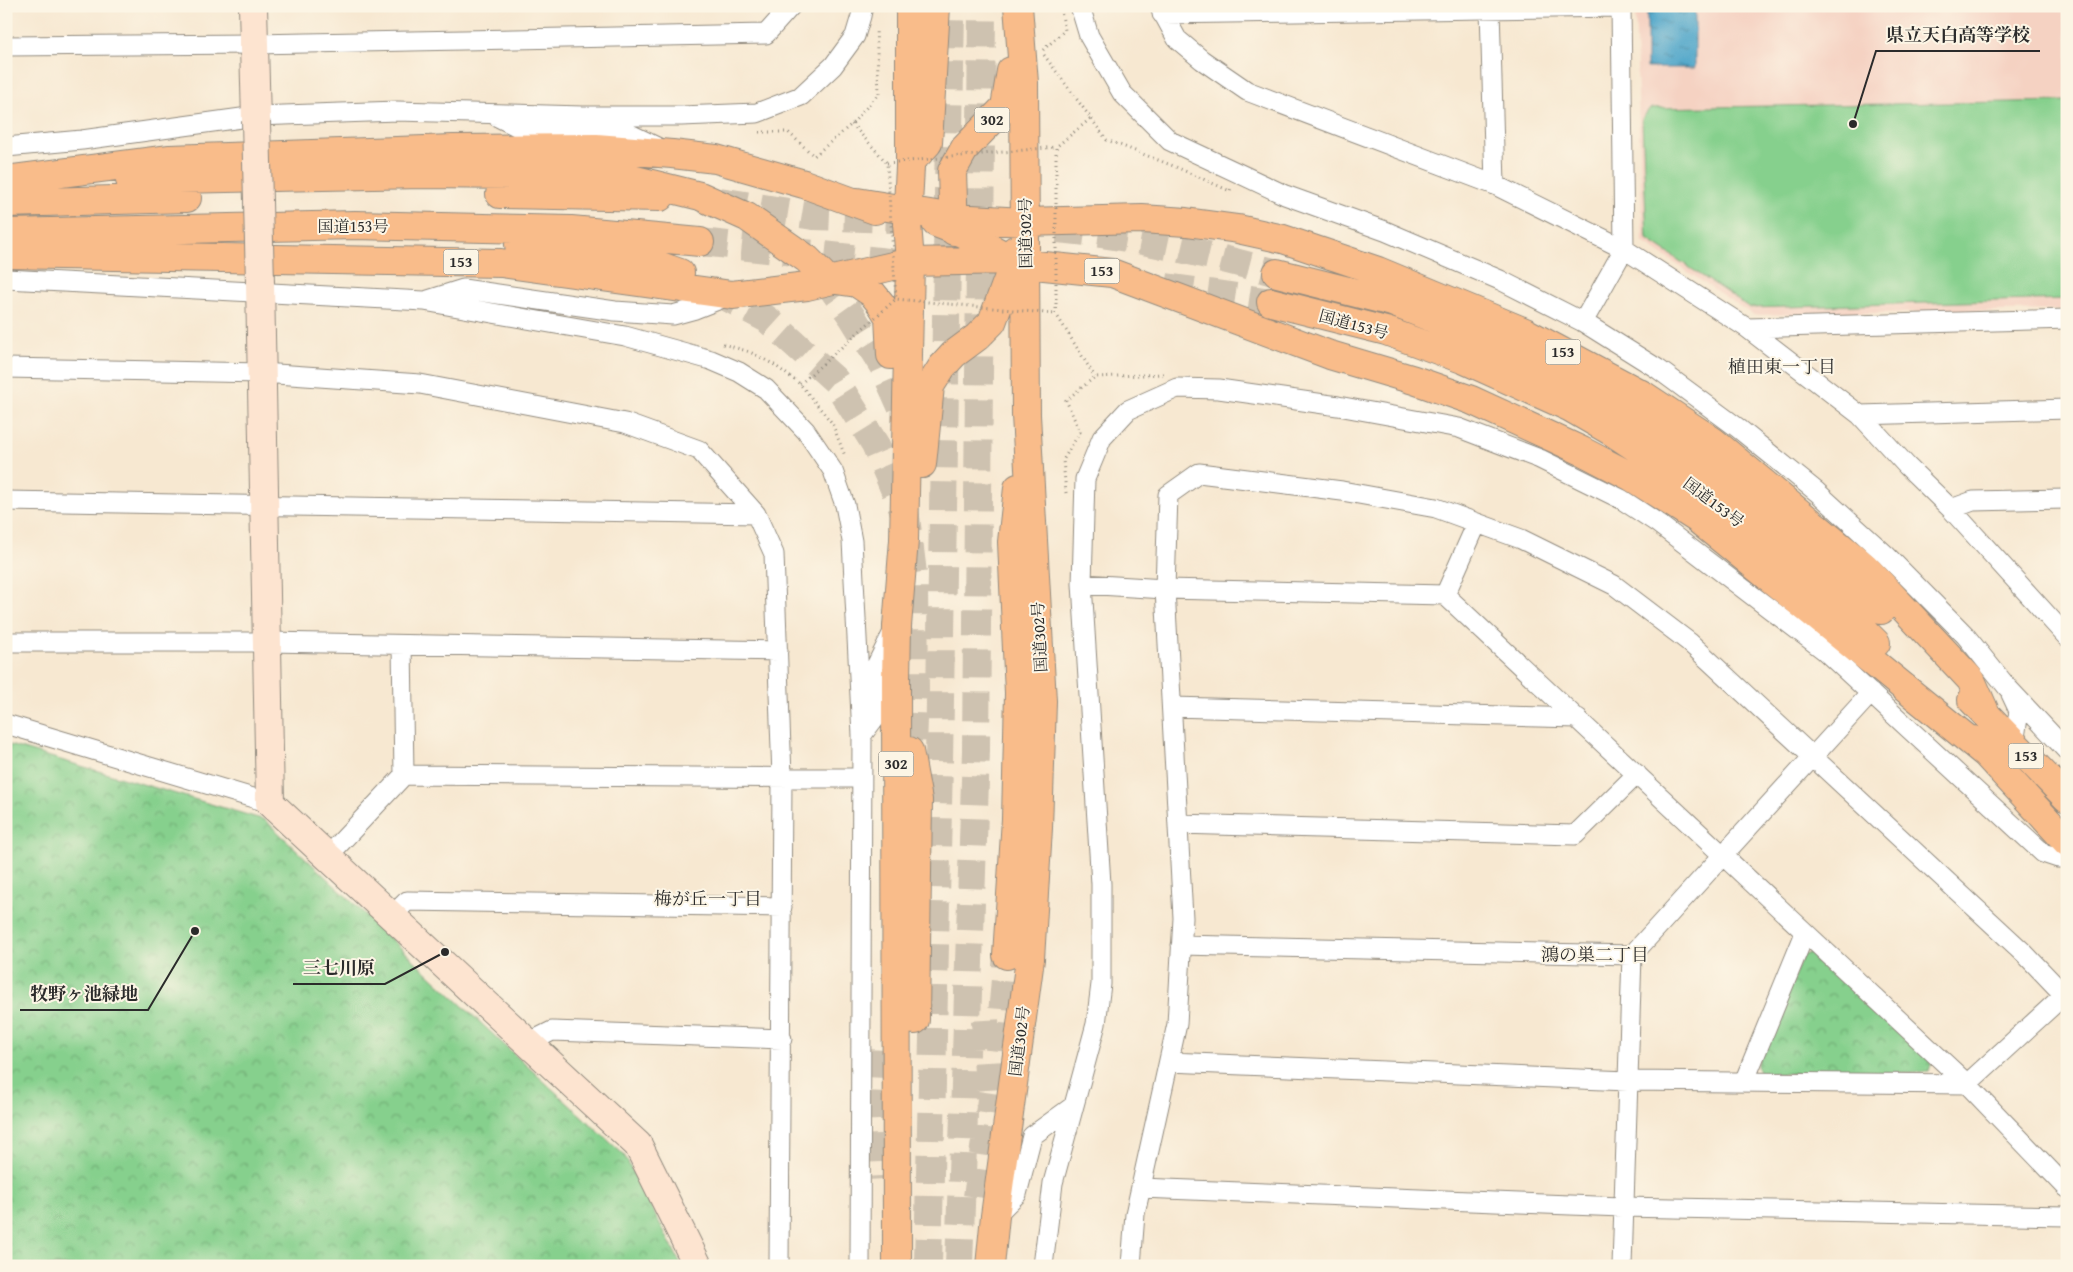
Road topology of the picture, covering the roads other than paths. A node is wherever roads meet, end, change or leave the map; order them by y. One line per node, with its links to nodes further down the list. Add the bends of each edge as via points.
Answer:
1 (253, 6): 11 (street)
2 (791, 6): 11 (street, via 766,34)
3 (862, 6): 13 (street, via 855,36 833,66 800,96 757,113 583,116)
4 (910, 6): 19 (highway, 302)
5 (936, 6): 19 (highway, via 928,143 912,161)
6 (1080, 6): 41 (street, via 1089,36 1122,93 1170,141 1285,195 1385,231 1500,280)
7 (1621, 6): 8 (street); 27 (street)
8 (1490, 9): 9 (street); 18 (street)
9 (1160, 10): 18 (street, via 1177,39 1247,91)
10 (1018, 11): 22 (highway, 国道302号 / 302, via 1024,83); 24 (highway, 302, via 1004,106 965,148 952,171)
11 (254, 44): 12 (street); 14 (street)
12 (6, 46)
13 (490, 113): 14 (street, via 397,111); 16 (street, via 518,127 626,132)
14 (256, 119): 15 (street); 36 (street, bridge)
15 (6, 147)
16 (672, 154): 17 (highway, 153, via 596,148 170,159); 19 (highway, 153, via 725,162 857,202)
17 (6, 181): 34 (highway, via 423,174 620,176 700,196 747,217)
18 (1495, 185): 27 (street)
19 (907, 194): 24 (highway, 153); 30 (highway, 302)
20 (700, 198): 21 (highway, 国道153号, via 431,192)
21 (6, 203)
22 (1024, 222): 24 (highway, 153); 31 (highway, 国道302号 / 302); 67 (highway, 153, via 1159,220 1283,239 1378,271 1525,332 1643,395 1714,442 1865,567 1971,680)
23 (83, 230): 25 (highway, 国道153号 / 153); 26 (highway, 国道153号 / 153, via 354,225 571,230); 32 (highway, via 146,239 383,237 481,241 614,257 654,264)
24 (950, 230): 29 (highway, 153); 30 (highway); 31 (highway, 153, via 962,233)
25 (6, 233)
26 (700, 242)
27 (1624, 249): 41 (street); 42 (street)
28 (6, 254): 37 (highway, 153, via 501,263)
29 (987, 260): 30 (highway, 153); 31 (highway, 153)
30 (910, 262): 34 (highway, 153); 54 (highway, 302)
31 (1016, 268): 46 (highway, 国道302号 / 302, via 1025,305); 58 (highway, 302, via 992,322 954,354 930,386 915,556); 73 (highway, 153, via 1112,273 1330,355 1471,400 1582,451 1630,476 1696,518)
32 (680, 273)
33 (1277, 274): 67 (highway, 国道153号 / 153, via 1392,302 1456,327 1627,413 1721,474 1849,579)
34 (828, 277): 37 (highway, 153, via 807,286); 54 (highway, 302, via 857,284 872,293 889,317 891,497)
35 (6, 279): 36 (street)
36 (260, 287): 38 (street); 44 (street)
37 (732, 295): 38 (street, via 673,315 615,311 463,289)
38 (424, 301): 70 (street, via 625,336 711,360 766,389 806,430 833,471 845,505 852,541)
39 (1271, 302): 73 (highway, 国道153号 / 153, via 1386,331 1465,360 1569,408 1614,433 1714,499 1829,596)
40 (2067, 319): 42 (street)
41 (1583, 322): 64 (street, via 1658,369 1817,492 1886,555 1965,635)
42 (1747, 328): 47 (street)
43 (6, 368): 44 (street)
44 (262, 373): 50 (street); 52 (street, via 420,384 625,423 699,450)
45 (2067, 409): 47 (street)
46 (1026, 415): 90 (highway, via 1012,542 1019,693 1016,819); 103 (highway, 国道302号 / 302, via 1042,701 1038,828 1030,959)
47 (1860, 415): 51 (street)
48 (2067, 499): 51 (street, via 1973,501)
49 (6, 501): 50 (street)
50 (265, 504): 52 (street); 61 (street)
51 (1951, 509): 59 (street)
52 (756, 514): 63 (street, via 774,554)
53 (1477, 523): 56 (street, via 1436,508 1352,493 1199,473 1168,495); 57 (street); 74 (street, via 1521,539 1614,585 1689,642)
54 (904, 540): 58 (highway, 302)
55 (1082, 584): 56 (street); 65 (street, via 1085,479 1102,438 1128,410 1176,388 1219,389 1458,428 1540,459 1621,499 1656,522 1825,651); 99 (street, via 1101,884 1101,984 1096,1024)
56 (1165, 589): 57 (street); 66 (street)
57 (1445, 596): 68 (street)
58 (897, 620): 70 (street, via 876,666 874,719); 105 (highway, 302)
59 (2066, 634)
60 (6, 642): 61 (street)
61 (268, 642): 62 (street); 80 (street)
62 (402, 646): 63 (street); 76 (street)
63 (778, 651): 77 (street)
64 (2007, 687): 71 (street, via 2019,712); 72 (street)
65 (1871, 693): 74 (street); 85 (street, via 2043,853)
66 (1172, 707): 68 (street); 81 (street)
67 (1986, 714): 71 (highway, 国道153号 / 153)
68 (1578, 718): 75 (street)
69 (6, 724): 80 (street)
70 (862, 735): 78 (street)
71 (2014, 744): 79 (highway, 国道153号 / 153)
72 (2067, 751)
73 (1986, 754): 82 (highway, 国道153号 / 153)
74 (1812, 757): 83 (street); 92 (street, via 2024,953)
75 (1637, 774): 81 (street, via 1575,835); 83 (street)
76 (404, 775): 77 (street); 84 (street)
77 (782, 777): 78 (street); 86 (street)
78 (862, 778): 108 (street)
79 (2067, 798)
80 (270, 803): 84 (street)
81 (1178, 824): 89 (street)
82 (2067, 842)
83 (1723, 854): 88 (street); 91 (street)
84 (328, 856): 87 (street)
85 (2067, 858)
86 (782, 906): 87 (street, via 407,901); 93 (street)
87 (392, 916): 94 (street)
88 (1805, 933): 97 (street); 98 (street)
89 (1182, 945): 91 (street); 95 (street, via 1177,1024)
90 (1007, 955)
91 (1632, 955): 96 (street)
92 (2065, 996): 98 (street)
93 (782, 1039): 94 (street, via 552,1031); 107 (street)
94 (528, 1043): 106 (street, via 638,1145)
95 (1169, 1062): 96 (street); 100 (street)
96 (1628, 1081): 97 (street); 102 (street)
97 (1744, 1082): 98 (street)
98 (1967, 1084): 101 (street)
99 (1072, 1106): 103 (street, via 1032,1136 1018,1194); 110 (street, via 1053,1182)
100 (1141, 1188): 102 (street); 111 (street)
101 (2067, 1188)
102 (1622, 1207): 104 (street); 112 (street)
103 (995, 1216): 109 (highway, 国道302号 / 302)
104 (2067, 1216)
105 (905, 1257)
106 (698, 1266)
107 (780, 1266)
108 (860, 1266)
109 (990, 1266)
110 (1043, 1266)
111 (1132, 1266)
112 (1622, 1266)

